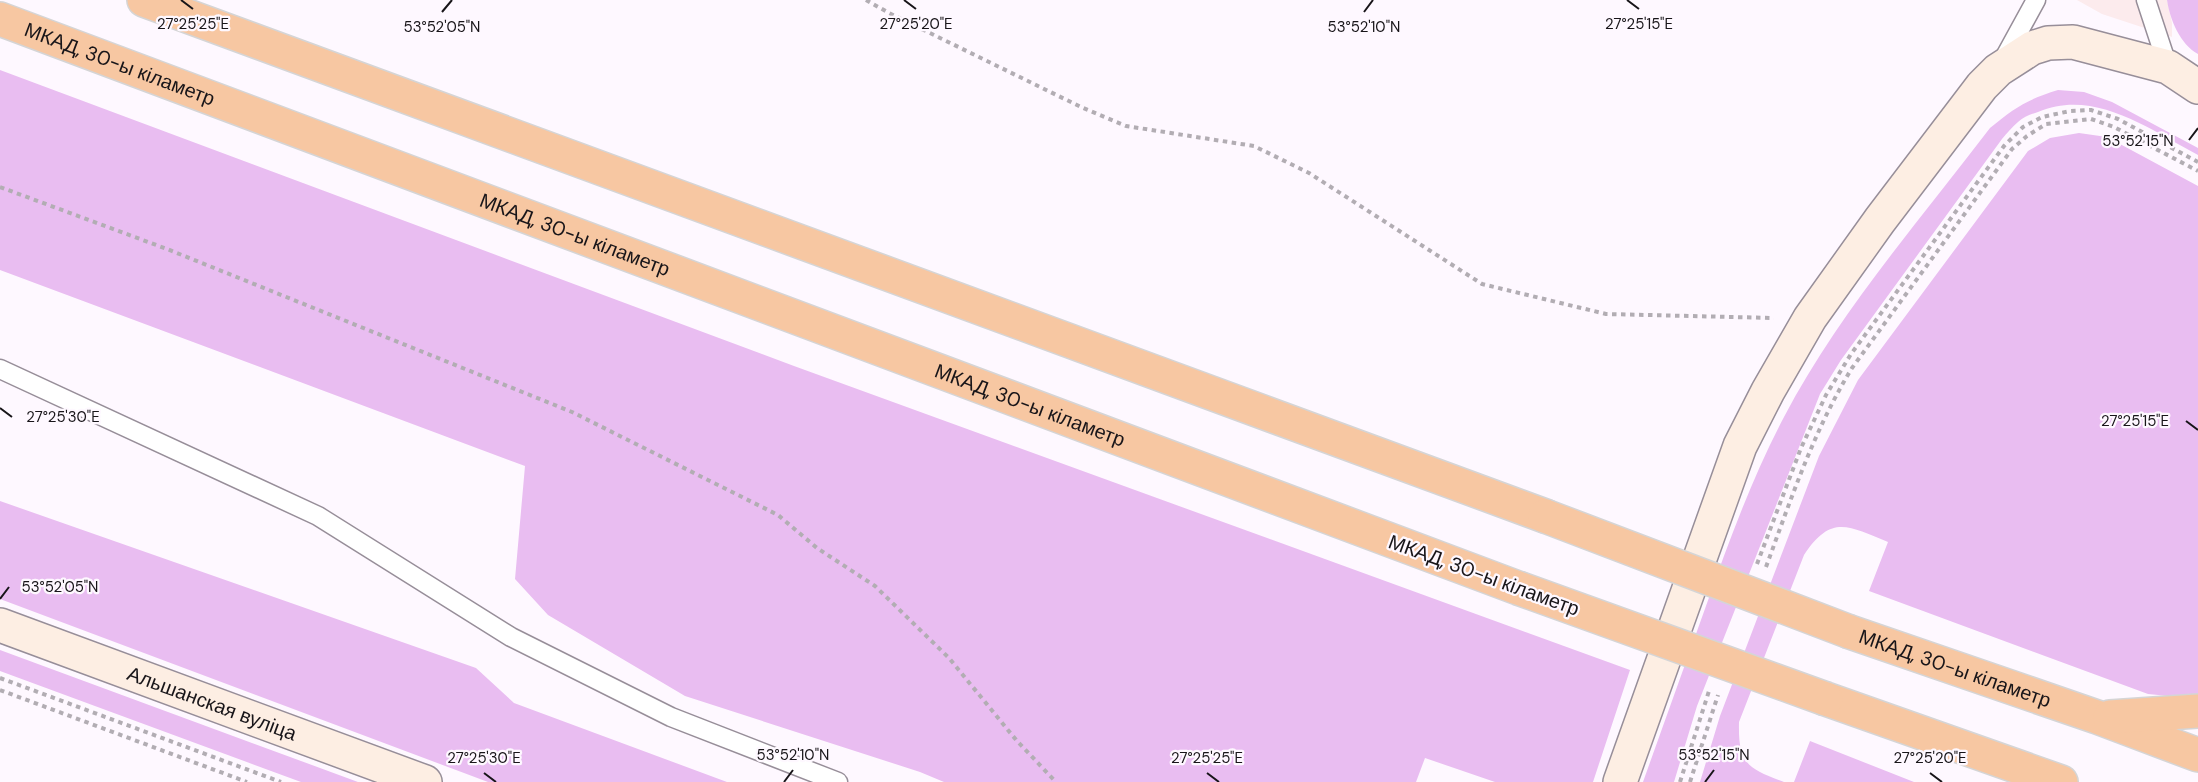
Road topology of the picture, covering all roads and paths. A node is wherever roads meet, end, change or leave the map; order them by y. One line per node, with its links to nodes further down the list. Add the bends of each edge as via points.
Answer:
1 (144, 0): 22 (highway, МКАД, 30-ы кіламетр, bridge, via 1850,632)
2 (866, 0): 12 (path, via 1126,126 1254,146 1309,173 1482,284 1606,314)
3 (2036, 0): 7 (lane)
4 (2146, 0): 6 (lane)
5 (0, 19): 32 (highway, МКАД, 30-ы кіламетр, bridge, via 1518,588)
6 (2168, 67): 7 (main road, via 2073,42 2032,48); 8 (main road)
7 (1998, 70): 12 (main road, via 1886,211)
8 (2198, 87)
9 (2198, 162): 14 (path, via 2118,119 2091,110 2042,117 2023,127 2004,146 1851,354 1826,395 1801,448)
10 (2198, 171): 15 (path, via 2091,119 2046,124 2012,149 1832,401)
11 (0, 187): 28 (path, via 167,249 572,412 778,515 817,548 875,586 949,658)
12 (1810, 318): 29 (main road, via 1740,446)
13 (0, 369): 27 (lane, via 318,516 511,637 671,717)
14 (1755, 569)
15 (1764, 573)
16 (0, 625): 26 (main road, Альшанская вуліца)
17 (0, 678): 25 (path)
18 (0, 690): 24 (path)
19 (1709, 690): 30 (path)
20 (1720, 691): 31 (path)
21 (2198, 711): 22 (highway)
22 (2097, 717): 23 (highway, МКАД, 30-ы кіламетр)
23 (2189, 752)
24 (247, 782)
25 (281, 782)
26 (425, 782)
27 (838, 782)
28 (1056, 782)
29 (1620, 782)
30 (1680, 782)
31 (1690, 782)
32 (2061, 782)

